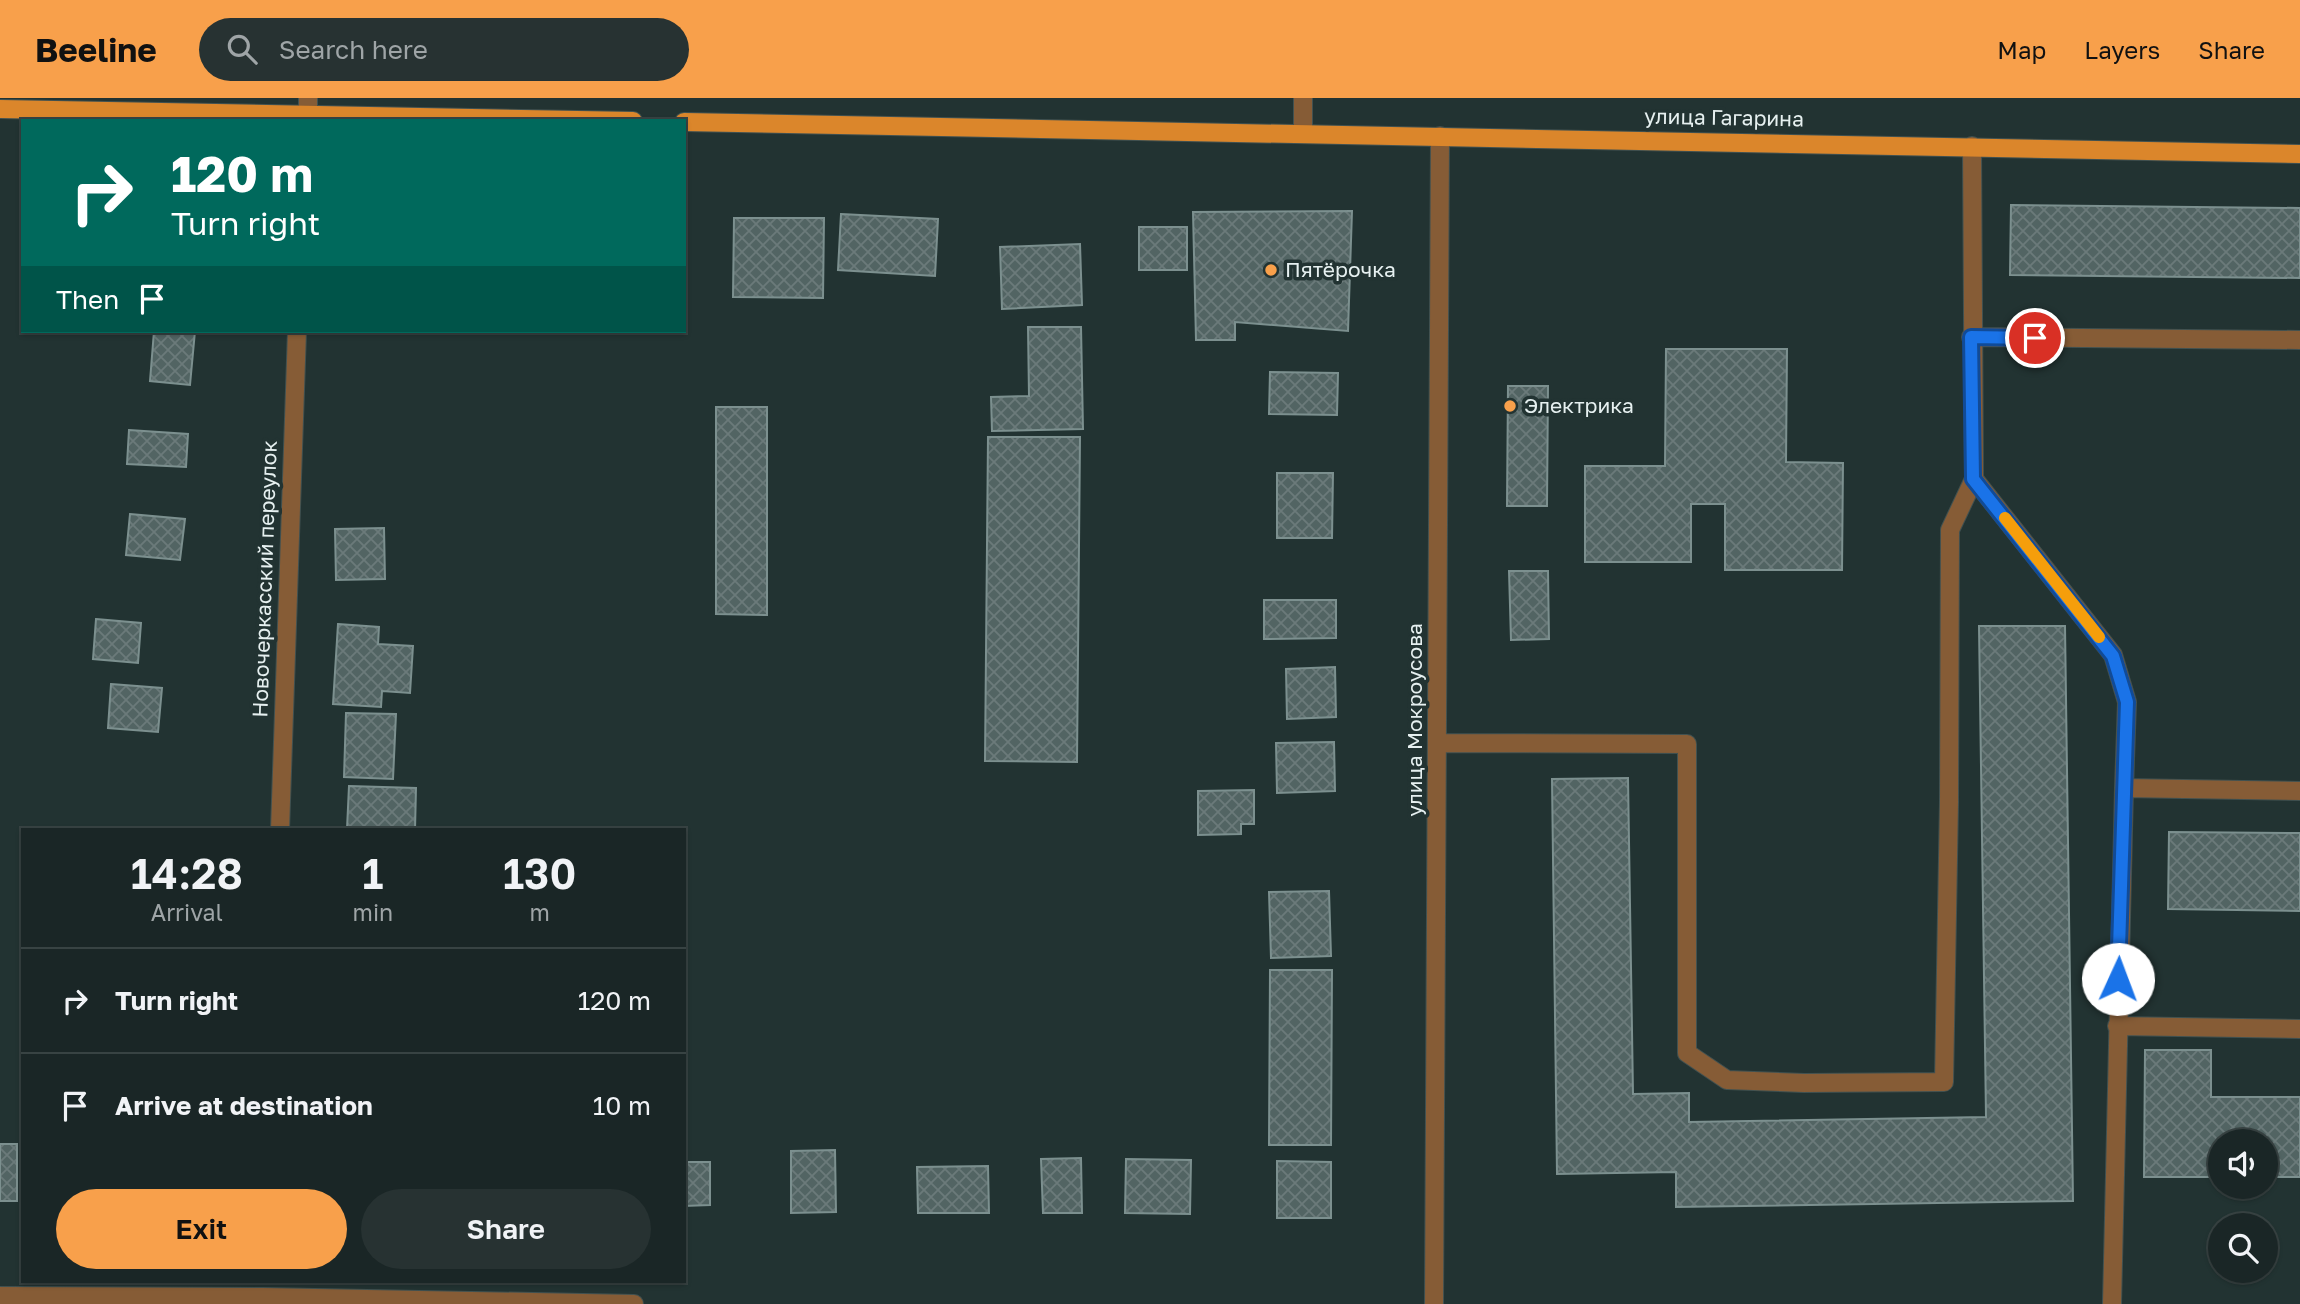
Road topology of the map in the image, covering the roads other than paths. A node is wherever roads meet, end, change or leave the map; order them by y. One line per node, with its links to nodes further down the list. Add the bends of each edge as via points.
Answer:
1 (1303, 98): 6 (street)
2 (0, 109): 3 (main road)
3 (308, 111): 4 (main road)
4 (568, 119)
5 (686, 122): 6 (main road, улица Гагарина)
6 (1303, 133): 7 (main road, улица Гагарина)
7 (1440, 136): 8 (main road, улица Гагарина); 14 (street, улица Мокроусова)
8 (1972, 146): 9 (main road, улица Гагарина); 11 (street)
9 (2300, 154)
10 (296, 333): 17 (street, Новочеркасский переулок)
11 (1971, 337): 12 (street); 13 (street)
12 (2300, 340)
13 (1973, 479): 14 (street, via 1950,530 1944,1082 1727,1080 1687,1054 1687,744); 15 (street, via 2113,656 2127,702)
14 (1438, 743): 23 (street, улица Мокроусова)
15 (2124, 788): 16 (street); 18 (street)
16 (2300, 791)
17 (279, 828)
18 (2117, 1026): 19 (street); 24 (street)
19 (2300, 1029)
20 (264, 1294): 21 (street); 22 (street)
21 (0, 1296)
22 (634, 1304)
23 (1434, 1304)
24 (2112, 1304)

